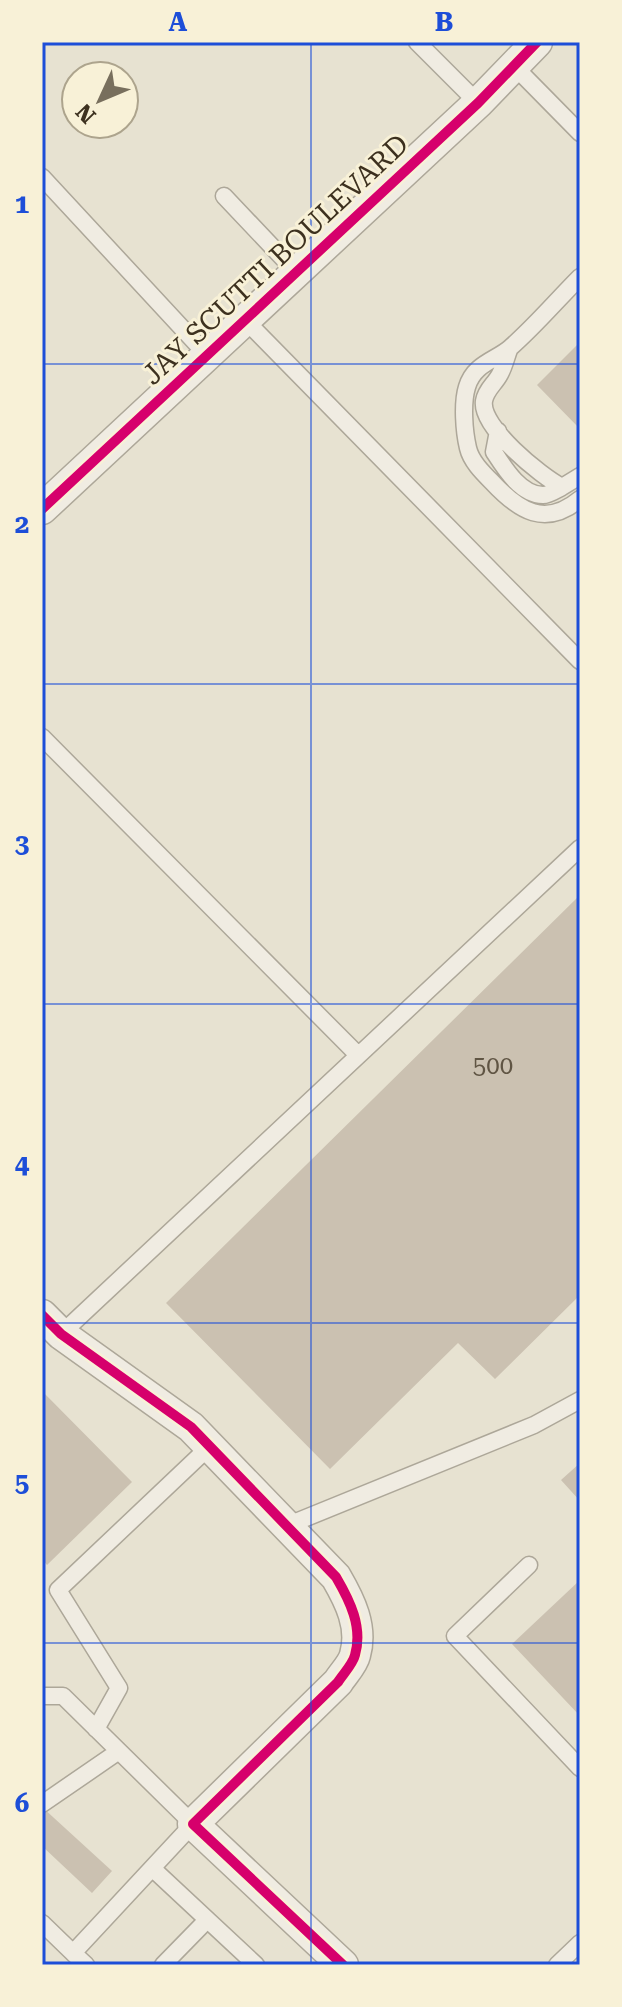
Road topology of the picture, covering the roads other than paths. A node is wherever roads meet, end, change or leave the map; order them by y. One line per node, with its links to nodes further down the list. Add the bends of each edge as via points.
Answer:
1 (417, 42): 4 (lane)
2 (537, 42): 3 (street, JAY SCUTTI BOULEVARD)
3 (515, 67): 4 (street, JAY SCUTTI BOULEVARD); 5 (lane)
4 (478, 103): 8 (street, JAY SCUTTI BOULEVARD)
5 (580, 133)
6 (42, 177): 12 (lane)
7 (224, 196): 8 (lane)
8 (296, 272): 10 (street, JAY SCUTTI BOULEVARD)
9 (580, 277): 11 (lane)
10 (245, 320): 12 (street, JAY SCUTTI BOULEVARD); 16 (lane)
11 (509, 350): 13 (lane, via 484,401 485,414 542,477 562,487); 14 (lane, via 486,360 467,385 468,449 509,501 527,512 547,515 567,510)
12 (207, 355): 15 (street, JAY SCUTTI BOULEVARD)
13 (580, 476)
14 (580, 499)
15 (43, 506)
16 (580, 661)
17 (42, 737): 19 (lane)
18 (580, 848): 19 (lane)
19 (357, 1054): 20 (lane)
20 (51, 1325): 22 (street)
21 (580, 1400): 23 (lane, via 534,1425)
22 (210, 1446): 23 (street); 26 (lane, via 58,1590 119,1688)
23 (286, 1526): 30 (street, via 336,1577 350,1601 358,1628 355,1657 322,1700)
24 (529, 1565): 28 (lane, via 455,1636)
25 (42, 1696): 26 (lane, via 63,1696)
26 (96, 1729): 27 (lane)
27 (119, 1751): 29 (lane); 30 (lane)
28 (580, 1768)
29 (42, 1804)
30 (193, 1824): 31 (lane); 38 (street)
31 (152, 1868): 32 (lane); 35 (lane)
32 (207, 1920): 36 (lane); 37 (lane)
33 (42, 1923): 35 (lane)
34 (580, 1943): 39 (lane)
35 (80, 1959)
36 (163, 1965)
37 (256, 1965)
38 (343, 1965)
39 (557, 1965)

